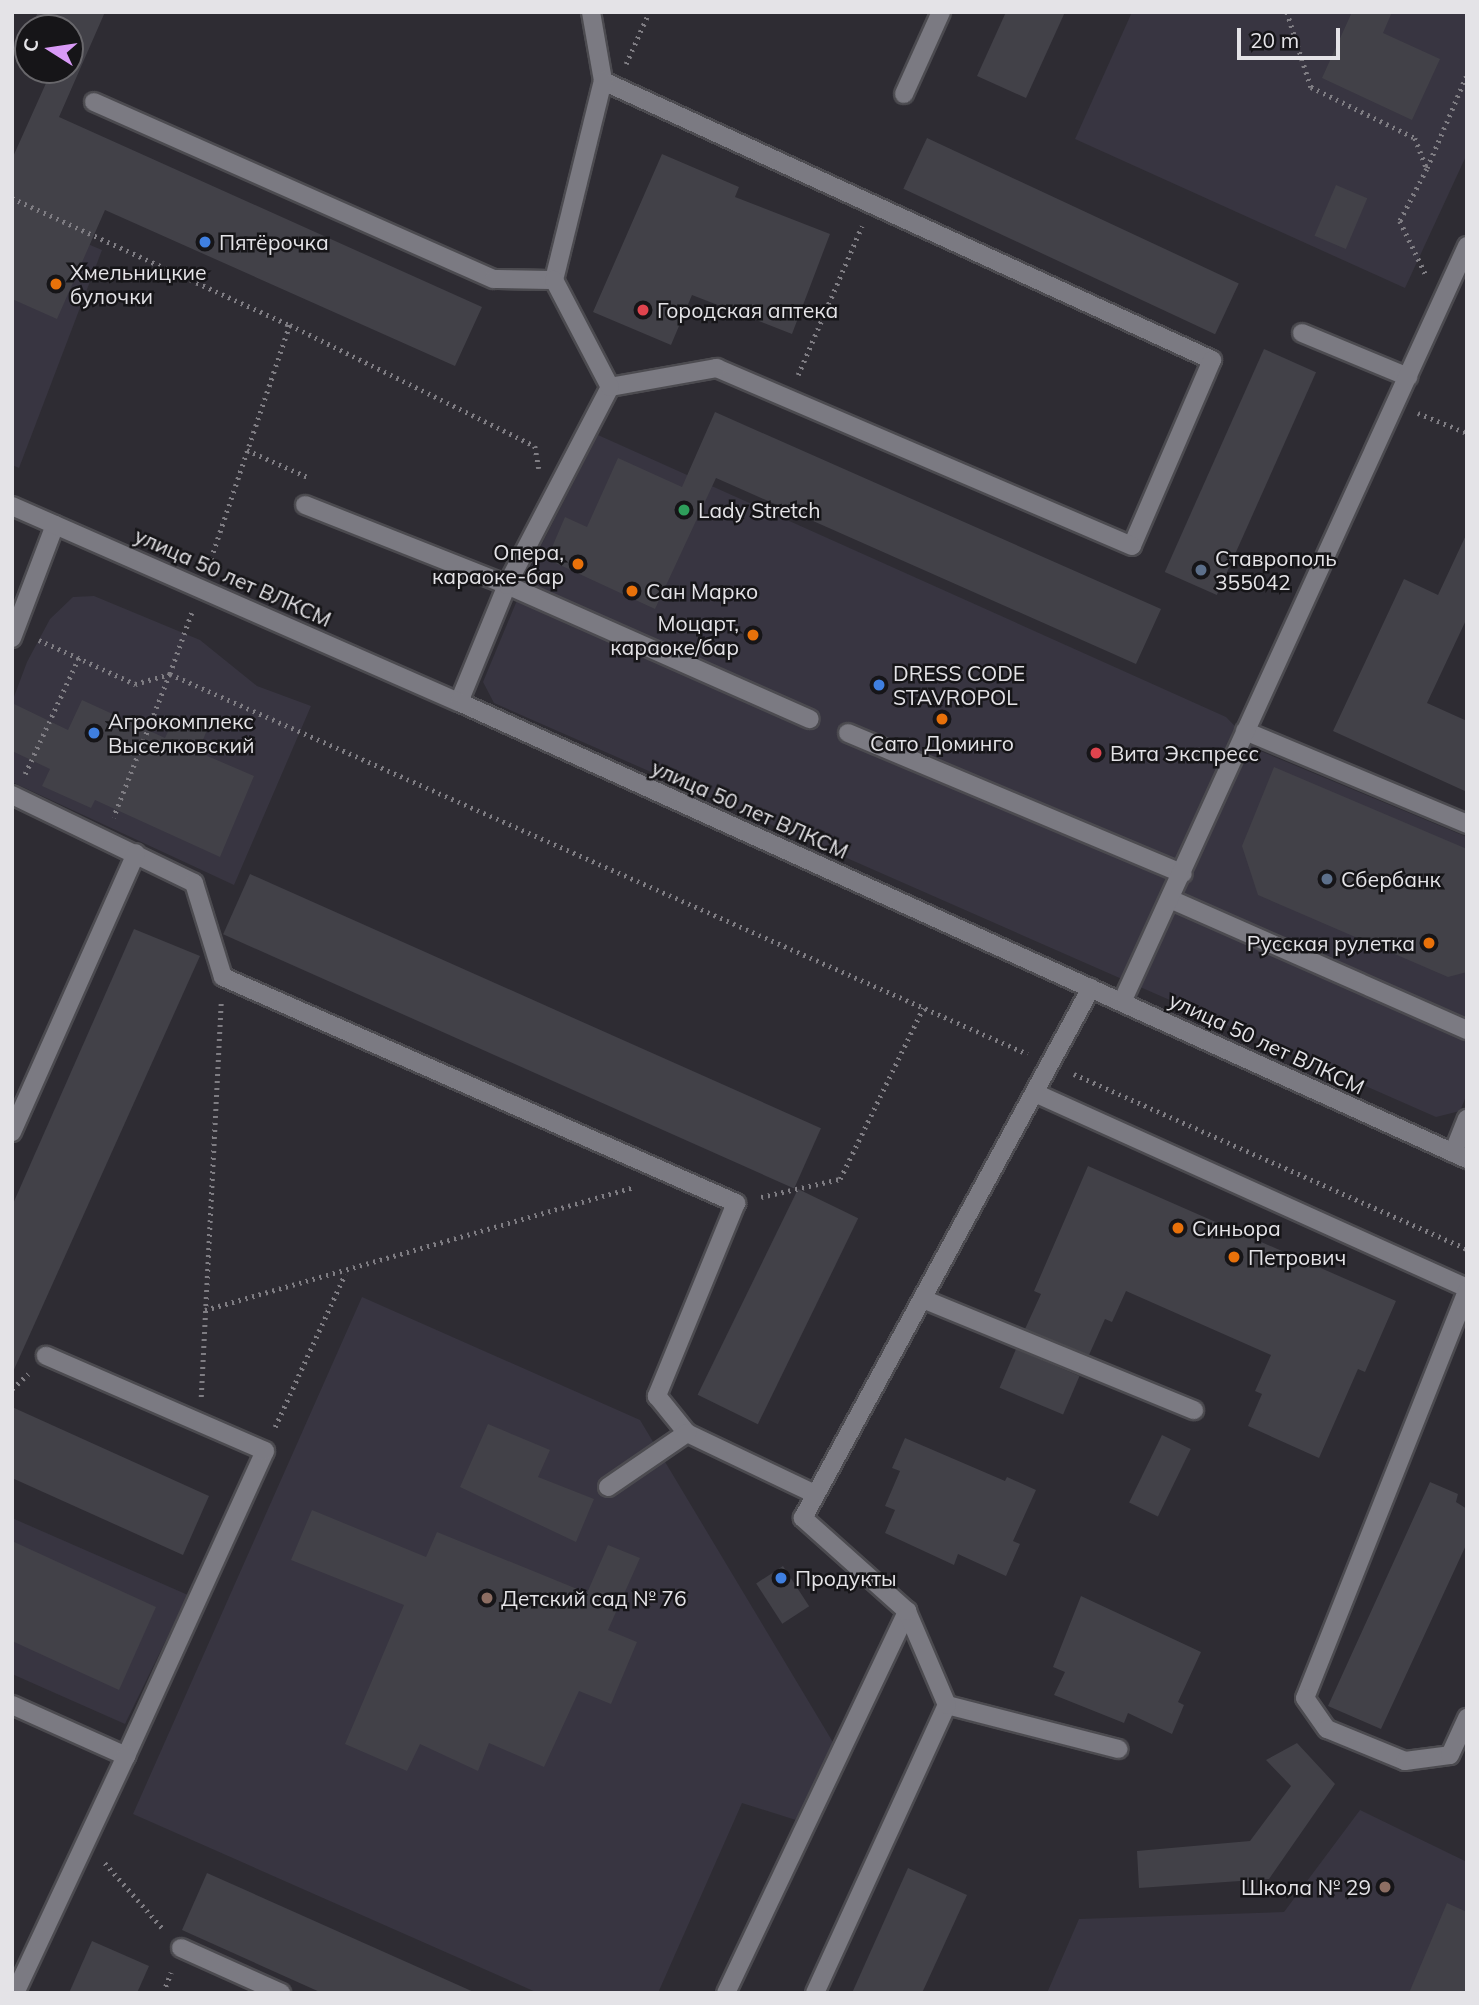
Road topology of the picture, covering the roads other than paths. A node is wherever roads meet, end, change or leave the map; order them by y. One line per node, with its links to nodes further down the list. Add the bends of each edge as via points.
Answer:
1 (591, 12): 3 (street)
2 (941, 12): 4 (street)
3 (609, 84): 7 (street); 10 (street, via 1212,360 1132,546 717,368)
4 (904, 93)
5 (93, 102): 7 (street, via 494,279)
6 (1467, 246): 9 (street)
7 (554, 280): 10 (street)
8 (1301, 333): 9 (street)
9 (1408, 377): 18 (street)
10 (610, 387): 14 (street)
11 (305, 505): 14 (street)
12 (12, 506): 13 (street, улица 50 лет ВЛКСМ)
13 (55, 525): 15 (street); 16 (street, улица 50 лет ВЛКСМ)
14 (507, 585): 16 (street); 17 (street)
15 (14, 635)
16 (458, 702): 25 (street, улица 50 лет ВЛКСМ)
17 (810, 719)
18 (1245, 731): 21 (street); 23 (street)
19 (848, 733): 23 (street)
20 (14, 795): 22 (street)
21 (1467, 824)
22 (136, 853): 30 (street); 36 (street, via 194,883 223,977 736,1203 657,1396)
23 (1182, 873): 24 (street)
24 (1170, 899): 26 (street); 27 (street)
25 (1091, 988): 26 (street, улица 50 лет ВЛКСМ); 28 (street)
26 (1122, 1002): 31 (street, улица 50 лет ВЛКСМ)
27 (1467, 1030)
28 (1035, 1093): 32 (street); 33 (street)
29 (1467, 1119): 31 (street)
30 (12, 1132)
31 (1460, 1156)
32 (1467, 1289): 42 (street, via 1305,1698 1327,1730 1405,1761 1450,1755)
33 (923, 1299): 35 (street); 38 (street)
34 (46, 1356): 44 (street, via 265,1451)
35 (1194, 1410)
36 (687, 1433): 37 (street); 38 (street)
37 (608, 1487)
38 (815, 1494): 39 (street, via 803,1518)
39 (907, 1611): 40 (street); 48 (street)
40 (947, 1704): 43 (street); 49 (street)
41 (12, 1705): 44 (street)
42 (1467, 1718)
43 (1118, 1749)
44 (126, 1756): 46 (street)
45 (181, 1948): 47 (street)
46 (15, 1993)
47 (281, 1993)
48 (726, 1993)
49 (815, 1993)

